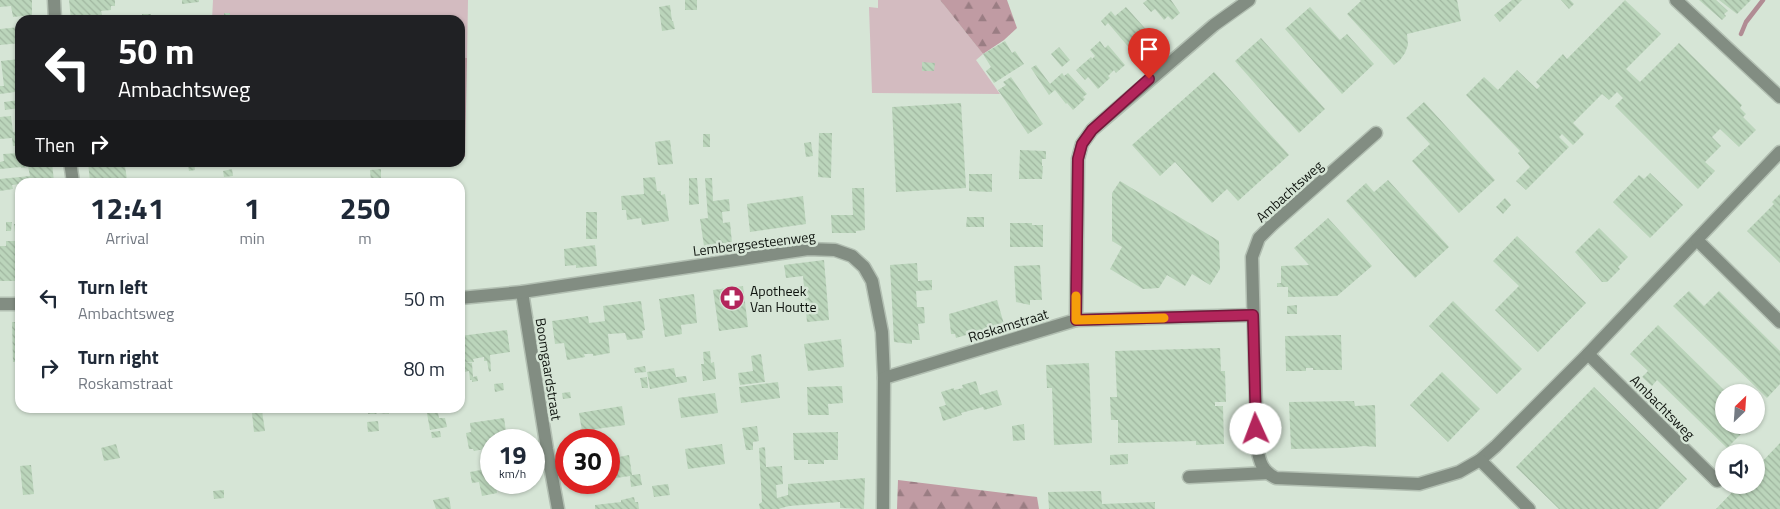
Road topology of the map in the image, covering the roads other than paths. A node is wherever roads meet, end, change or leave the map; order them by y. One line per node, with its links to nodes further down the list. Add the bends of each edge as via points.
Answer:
1 (54, 0): 4 (street)
2 (1250, 0): 14 (street, via 1149,79 1092,130 1082,144 1078,159)
3 (1676, 0): 5 (street)
4 (55, 15)
5 (1780, 97)
6 (1376, 134): 13 (street, Ambachtsweg, via 1259,238 1252,257)
7 (1780, 152): 8 (street)
8 (1697, 240): 15 (street); 16 (street)
9 (522, 292): 10 (street, Lembergsesteenweg); 17 (street, Lembergsesteenweg, via 808,249 835,250 852,256 872,281 882,332); 22 (street, Boomgaardstraat)
10 (465, 298)
11 (0, 304): 12 (street)
12 (15, 304)
13 (1253, 315): 14 (street); 19 (street, Ambachtsweg, via 1257,448 1260,462)
14 (1076, 320): 17 (street, Roskamstraat)
15 (1780, 322)
16 (1588, 354): 18 (street); 21 (street, Ambachtsweg)
17 (884, 378): 23 (street, Lembergsesteenweg)
18 (1480, 460): 19 (street, via 1459,472 1419,484 1276,478); 24 (street)
19 (1268, 474): 20 (street)
20 (1188, 477)
21 (1715, 480)
22 (558, 509)
23 (883, 509)
24 (1529, 509)

